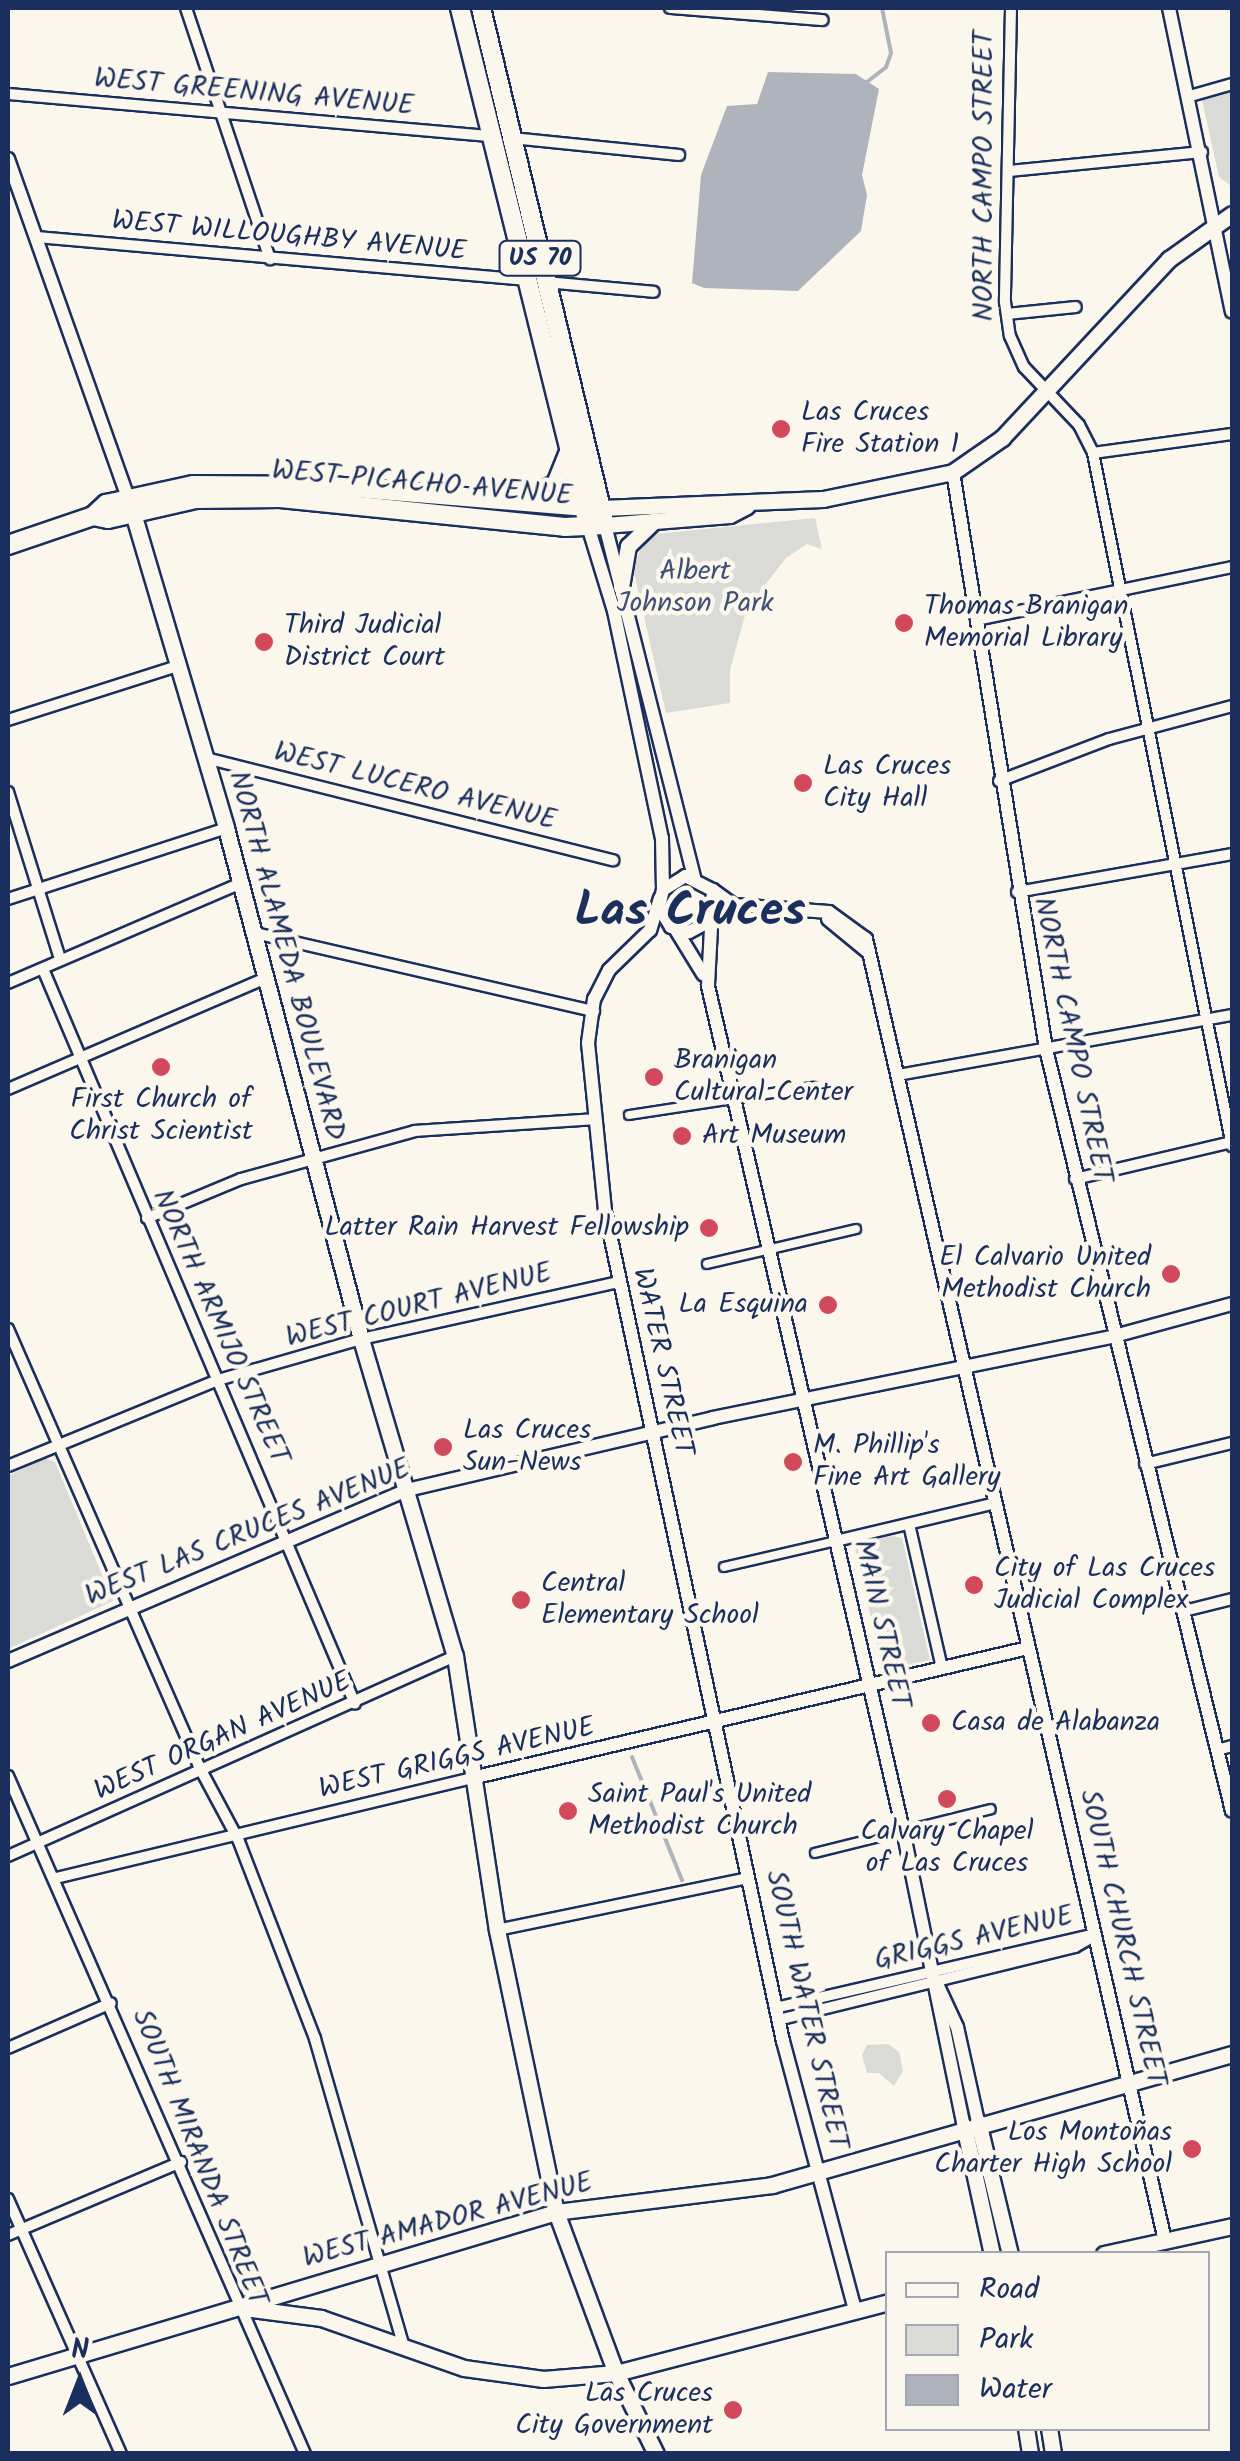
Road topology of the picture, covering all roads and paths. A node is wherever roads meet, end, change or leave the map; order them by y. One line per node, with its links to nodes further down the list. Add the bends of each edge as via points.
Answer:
1 (186, 8): 11 (street)
2 (460, 8): 12 (main road, US 70)
3 (482, 8): 12 (main road, US 70)
4 (670, 8): 7 (street)
5 (1011, 8): 16 (street, NORTH CAMPO STREET)
6 (1169, 8): 10 (street)
7 (822, 20)
8 (1232, 84): 10 (street)
9 (8, 94): 11 (street, WEST GREENING AVENUE)
10 (1190, 96): 13 (street)
11 (222, 112): 12 (street, WEST GREENING AVENUE); 20 (street)
12 (501, 137): 14 (street, WEST GREENING AVENUE); 22 (main road, US 70)
13 (1202, 152): 16 (street); 18 (street)
14 (679, 155)
15 (8, 158): 19 (street, NORTH ALAMEDA BOULEVARD)
16 (1009, 171): 26 (street, NORTH CAMPO STREET)
17 (1232, 214): 18 (main road)
18 (1217, 225): 21 (street); 27 (main road, via 1170,259)
19 (36, 237): 20 (street, WEST WILLOUGHBY AVENUE); 33 (street, NORTH ALAMEDA BOULEVARD)
20 (270, 259): 22 (street, WEST WILLOUGHBY AVENUE)
21 (1230, 277): 25 (street)
22 (537, 281): 23 (street, WEST WILLOUGHBY AVENUE); 29 (main road, US 70); 35 (main road, US 70)
23 (654, 292)
24 (1076, 307): 26 (street)
25 (1232, 312)
26 (1007, 314): 27 (street, NORTH CAMPO STREET, via 1024,367)
27 (1049, 392): 30 (street, NORTH CAMPO STREET, via 1080,425); 31 (main road, via 1002,438)
28 (1232, 434): 30 (street)
29 (569, 452): 32 (main road, via 556,484 534,499); 35 (main road)
30 (1093, 452): 40 (street)
31 (952, 472): 34 (main road, via 896,488); 41 (street, NORTH CAMPO STREET)
32 (509, 502): 33 (main road, WEST PICACHO AVENUE, via 245,483); 35 (main road, WEST PICACHO AVENUE)
33 (130, 504): 35 (main road, WEST PICACHO AVENUE, via 280,498); 37 (main road, WEST PICACHO AVENUE); 42 (main road, NORTH ALAMEDA BOULEVARD)
34 (747, 506): 35 (main road); 36 (main road, WEST PICACHO AVENUE, via 730,515)
35 (594, 517): 36 (main road, WEST PICACHO AVENUE); 39 (street); 58 (street, via 662,838)
36 (654, 520): 39 (main road, via 628,546)
37 (8, 545)
38 (1232, 567): 40 (street)
39 (621, 587): 53 (street, via 682,850)
40 (1122, 591): 41 (street); 45 (street)
41 (976, 620): 47 (street, NORTH CAMPO STREET)
42 (177, 666): 44 (street); 46 (main road, NORTH ALAMEDA BOULEVARD)
43 (1232, 706): 45 (street)
44 (8, 720)
45 (1148, 727): 47 (street); 52 (street)
46 (206, 758): 49 (main road, NORTH ALAMEDA BOULEVARD); 51 (street, WEST LUCERO AVENUE)
47 (998, 782): 57 (street, NORTH CAMPO STREET)
48 (8, 792): 55 (street)
49 (226, 828): 54 (main road, NORTH ALAMEDA BOULEVARD); 55 (street)
50 (1232, 854): 52 (street)
51 (612, 860)
52 (1177, 864): 57 (street); 71 (street)
53 (694, 877): 56 (street); 58 (street, via 676,878)
54 (241, 882): 62 (main road, NORTH ALAMEDA BOULEVARD); 64 (street)
55 (38, 888): 59 (street); 64 (street)
56 (713, 890): 60 (street); 63 (street, via 734,904 830,912 861,931)
57 (1016, 892): 72 (street, NORTH CAMPO STREET)
58 (662, 894): 61 (street); 69 (street, WATER STREET, via 650,930 602,980)
59 (8, 898)
60 (711, 919): 61 (street, via 698,930); 63 (street, via 811,914 839,924); 68 (street, MAIN STREET)
61 (674, 929): 68 (street, MAIN STREET); 69 (street, WATER STREET, via 624,962)
62 (256, 933): 66 (main road, NORTH ALAMEDA BOULEVARD); 69 (street)
63 (868, 952): 74 (street, SOUTH CHURCH STREET)
64 (60, 959): 65 (street)
65 (42, 969): 67 (street); 73 (street, NORTH ARMIJO STREET)
66 (268, 977): 73 (street); 81 (main road, NORTH ALAMEDA BOULEVARD)
67 (8, 983)
68 (708, 986): 77 (street, MAIN STREET)
69 (594, 1011): 79 (street, WATER STREET, via 588,1043)
70 (1232, 1014): 71 (street)
71 (1208, 1019): 72 (street); 80 (street)
72 (1046, 1048): 74 (street); 82 (street, NORTH CAMPO STREET)
73 (78, 1057): 76 (street); 83 (street, NORTH ARMIJO STREET)
74 (898, 1075): 92 (street, SOUTH CHURCH STREET)
75 (813, 1086): 77 (street)
76 (8, 1089)
77 (735, 1100): 78 (street); 85 (street, MAIN STREET)
78 (629, 1115)
79 (596, 1119): 81 (street, via 415,1132); 87 (street, WATER STREET)
80 (1232, 1144): 82 (street)
81 (315, 1159): 83 (street, via 242,1179); 91 (main road, NORTH ALAMEDA BOULEVARD)
82 (1074, 1179): 90 (street, NORTH CAMPO STREET)
83 (146, 1218): 93 (street, NORTH ARMIJO STREET)
84 (856, 1230): 85 (street)
85 (769, 1249): 86 (street); 94 (street, MAIN STREET)
86 (707, 1264)
87 (618, 1282): 91 (street, WEST COURT AVENUE); 95 (street, WATER STREET)
88 (1232, 1304): 90 (street, WEST LAS CRUCES AVENUE)
89 (8, 1329): 97 (street)
90 (1112, 1337): 92 (street, WEST LAS CRUCES AVENUE); 98 (street, NORTH CAMPO STREET)
91 (361, 1339): 93 (street, WEST COURT AVENUE); 100 (main road, NORTH ALAMEDA BOULEVARD)
92 (964, 1366): 94 (street, WEST LAS CRUCES AVENUE); 101 (street, SOUTH CHURCH STREET)
93 (218, 1380): 97 (street, WEST COURT AVENUE); 104 (street, NORTH ARMIJO STREET)
94 (804, 1400): 95 (street, WEST LAS CRUCES AVENUE); 103 (street, MAIN STREET)
95 (652, 1433): 100 (street, WEST LAS CRUCES AVENUE); 115 (street, WATER STREET)
96 (1232, 1443): 98 (street)
97 (58, 1445): 99 (street, WEST COURT AVENUE); 107 (street)
98 (1145, 1464): 108 (street, NORTH CAMPO STREET)
99 (8, 1466)
100 (407, 1490): 104 (street, WEST LAS CRUCES AVENUE); 110 (main road, NORTH ALAMEDA BOULEVARD)
101 (996, 1503): 102 (street); 109 (street, SOUTH CHURCH STREET)
102 (909, 1524): 103 (street); 112 (street)
103 (836, 1541): 105 (street); 113 (street, MAIN STREET)
104 (290, 1542): 107 (street, WEST LAS CRUCES AVENUE); 114 (street, NORTH ARMIJO STREET)
105 (724, 1567)
106 (1232, 1599): 108 (street)
107 (130, 1608): 111 (street, WEST LAS CRUCES AVENUE); 118 (street)
108 (1184, 1610): 117 (street, NORTH CAMPO STREET)
109 (1028, 1648): 112 (street, WEST GRIGGS AVENUE); 131 (street, SOUTH CHURCH STREET)
110 (454, 1656): 114 (street, WEST ORGAN AVENUE); 120 (main road, NORTH ALAMEDA BOULEVARD)
111 (8, 1661)
112 (942, 1668): 113 (street, WEST GRIGGS AVENUE)
113 (869, 1685): 115 (street, WEST GRIGGS AVENUE); 123 (street, MAIN STREET)
114 (355, 1704): 118 (street, WEST ORGAN AVENUE)
115 (714, 1720): 120 (street, WEST GRIGGS AVENUE); 129 (street, SOUTH WATER STREET)
116 (1232, 1746): 117 (street)
117 (1217, 1750): 122 (street, NORTH CAMPO STREET)
118 (202, 1772): 124 (street); 125 (street, WEST ORGAN AVENUE)
119 (8, 1776): 125 (street, SOUTH MIRANDA STREET)
120 (476, 1777): 124 (street, WEST GRIGGS AVENUE); 130 (main road, NORTH ALAMEDA BOULEVARD)
121 (991, 1809): 123 (street)
122 (1232, 1811)
123 (903, 1830): 126 (street); 132 (street, MAIN STREET)
124 (238, 1839): 128 (street, WEST GRIGGS AVENUE); 150 (street, via 316,2039)
125 (37, 1843): 127 (street, WEST ORGAN AVENUE); 128 (street, SOUTH MIRANDA STREET)
126 (815, 1853)
127 (8, 1856)
128 (56, 1878): 133 (street, SOUTH MIRANDA STREET)
129 (748, 1878): 130 (street); 134 (street, SOUTH WATER STREET)
130 (496, 1930): 142 (main road, NORTH ALAMEDA BOULEVARD)
131 (1096, 1934): 132 (street, GRIGGS AVENUE, via 1075,1947); 137 (street, SOUTH CHURCH STREET)
132 (935, 1976): 134 (street, GRIGGS AVENUE); 138 (street, MAIN STREET)
133 (112, 2003): 135 (street); 139 (street, SOUTH MIRANDA STREET)
134 (777, 2014): 140 (street, SOUTH WATER STREET)
135 (8, 2048)
136 (1232, 2054): 137 (main road, WEST AMADOR AVENUE)
137 (1130, 2078): 138 (main road, WEST AMADOR AVENUE); 146 (street, SOUTH CHURCH STREET)
138 (971, 2124): 140 (main road, WEST AMADOR AVENUE); 147 (main road); 148 (main road)
139 (181, 2162): 144 (street); 152 (street, SOUTH MIRANDA STREET)
140 (819, 2172): 142 (main road, WEST AMADOR AVENUE, via 736,2193 648,2196); 153 (street, SOUTH WATER STREET)
141 (8, 2199): 144 (street)
142 (556, 2212): 150 (main road, WEST AMADOR AVENUE); 156 (main road, NORTH ALAMEDA BOULEVARD)
143 (1232, 2226): 146 (main road)
144 (21, 2229): 145 (street); 155 (street)
145 (8, 2235)
146 (1165, 2240): 149 (main road)
147 (992, 2251)
148 (1009, 2251)
149 (1117, 2251)
150 (382, 2262): 152 (main road, WEST AMADOR AVENUE); 154 (street)
151 (885, 2303): 153 (main road)
152 (235, 2307): 154 (main road, via 320,2318); 155 (main road, WEST AMADOR AVENUE); 159 (street, SOUTH MIRANDA STREET)
153 (855, 2308): 156 (main road)
154 (404, 2348): 156 (main road, via 503,2377)
155 (77, 2354): 157 (main road, WEST AMADOR AVENUE); 158 (street)
156 (616, 2373): 160 (main road, NORTH ALAMEDA BOULEVARD)
157 (8, 2376)
158 (121, 2454)
159 (305, 2454)
160 (656, 2454)

